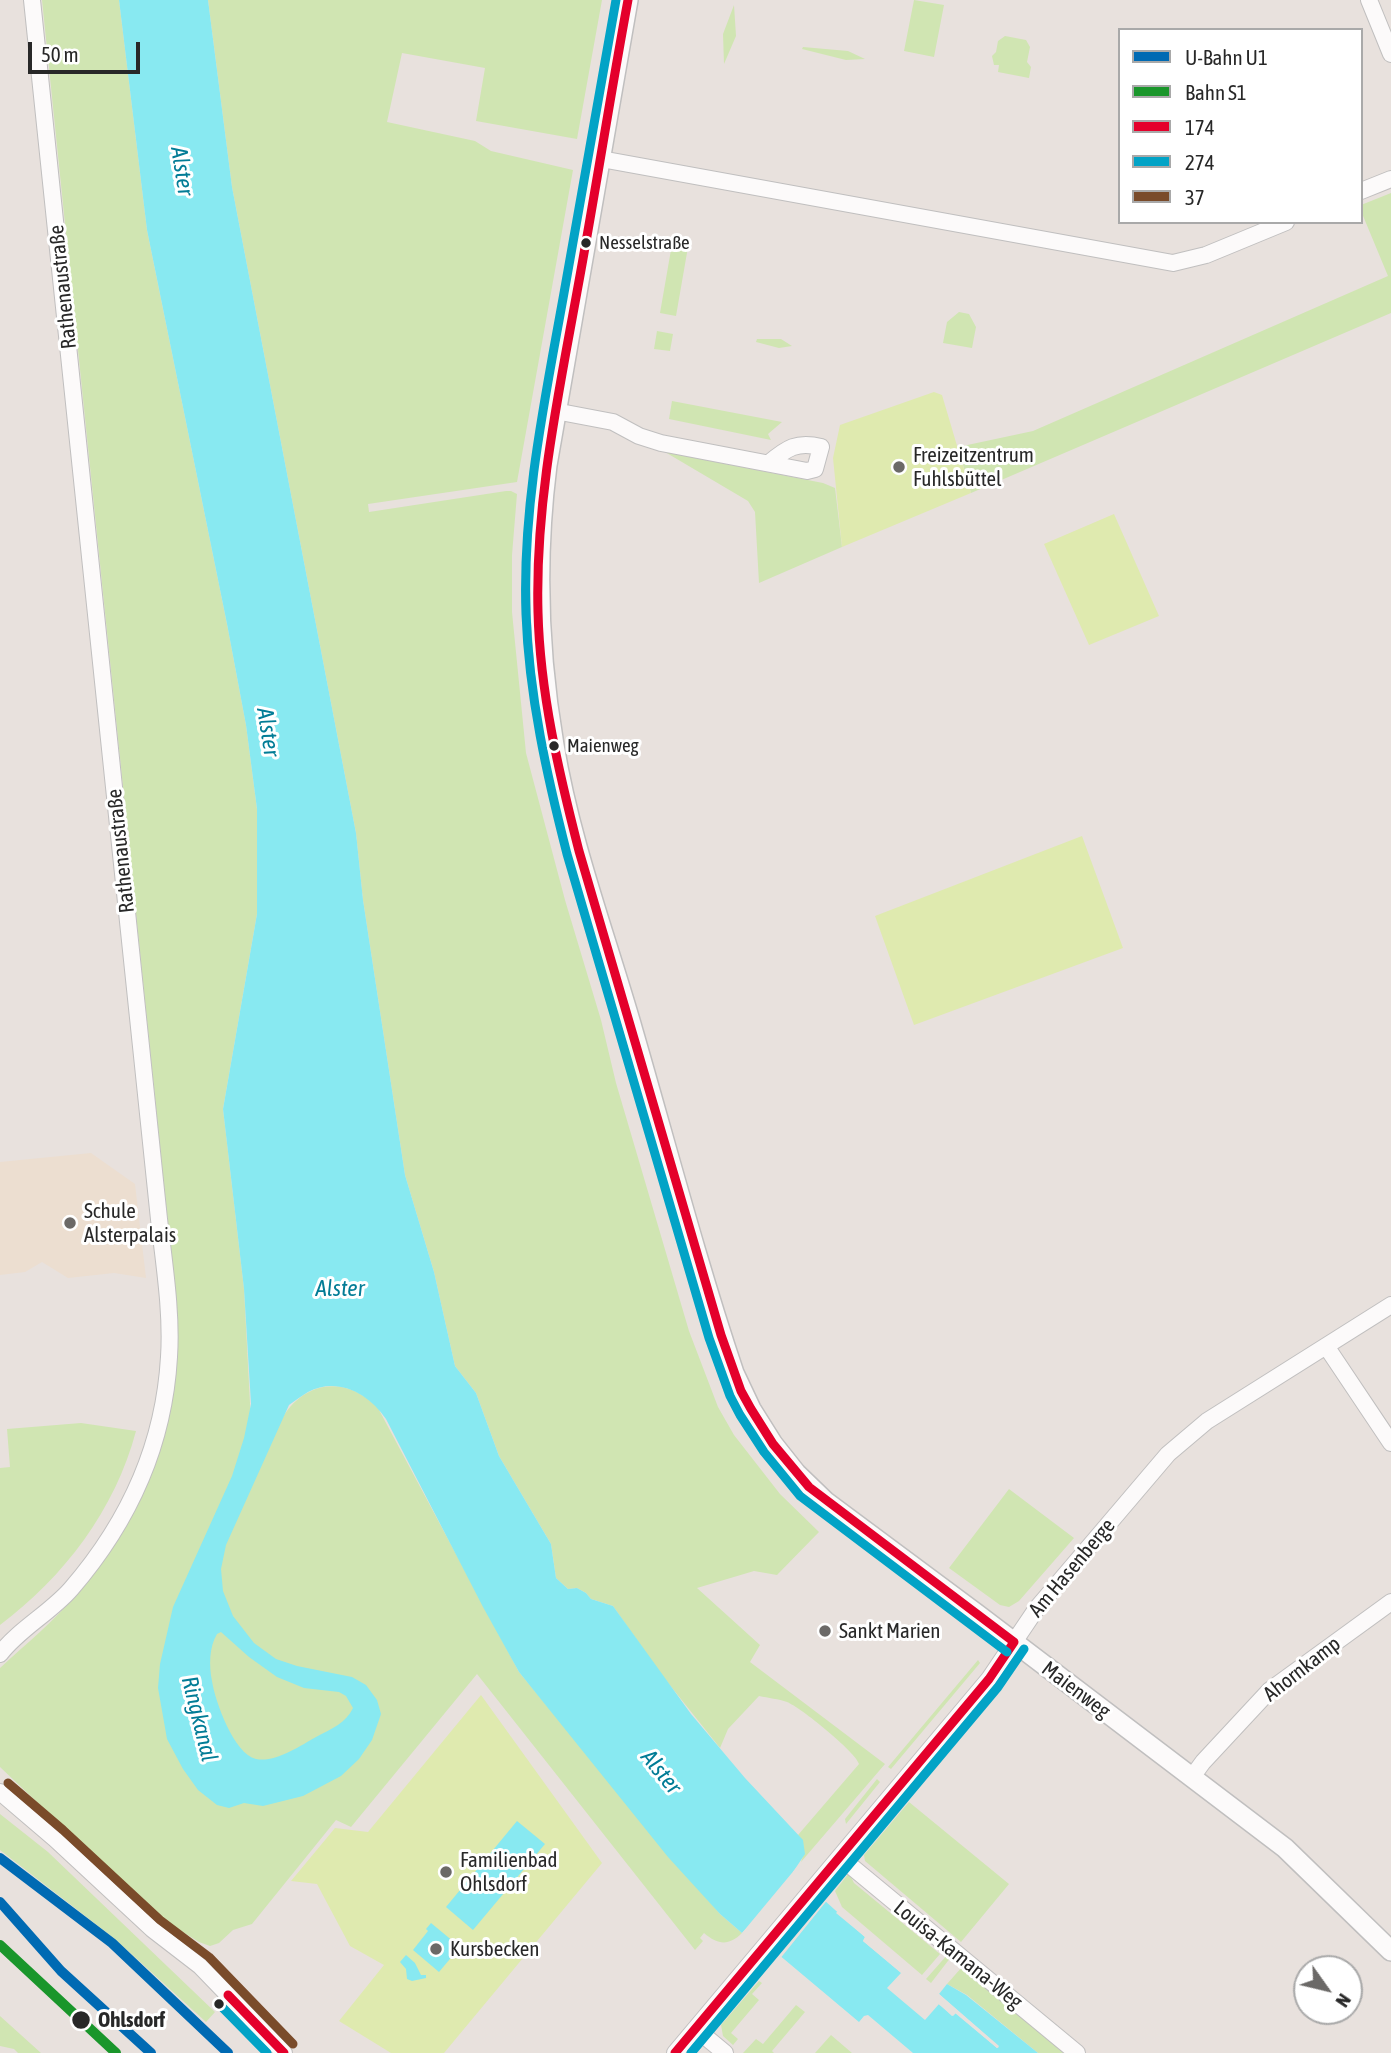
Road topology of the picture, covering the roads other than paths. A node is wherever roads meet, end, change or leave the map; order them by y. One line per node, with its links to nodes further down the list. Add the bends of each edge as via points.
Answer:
1 (32, 0): 16 (street, Rathenaustraße, via 170,1356 161,1421 123,1516 69,1591)
2 (628, 0): 5 (street, Maienweg)
3 (1369, 0): 4 (street)
4 (1391, 54)
5 (601, 159): 8 (street, via 1172,263 1206,255); 9 (street, Maienweg)
6 (1391, 179): 7 (street)
7 (1363, 190)
8 (1281, 224)
9 (555, 411): 10 (street, via 614,422 650,440); 15 (street, Maienweg, via 543,491 538,611 554,746 579,851 734,1373 774,1444 809,1487)
10 (769, 463)
11 (1391, 1305): 12 (street, Am Hasenberge)
12 (1326, 1346): 13 (street); 15 (street, Am Hasenberge, via 1207,1421 1168,1454)
13 (1391, 1443)
14 (1391, 1602): 17 (street, Ahornkamp, via 1270,1690)
15 (1013, 1642): 17 (street, Maienweg); 19 (street, Am Hasenberge, via 989,1679)
16 (1, 1651)
17 (1192, 1777): 20 (street, Maienweg, via 1285,1848)
18 (0, 1792): 22 (street, via 152,1929 200,1966)
19 (840, 1857): 21 (street, Am Hasenberge); 25 (street, Louisa-Kamana-Weg)
20 (1391, 1951)
21 (696, 2028): 23 (street, Am Hasenberge); 24 (street)
22 (284, 2053)
23 (675, 2053)
24 (725, 2053)
25 (1077, 2053)

